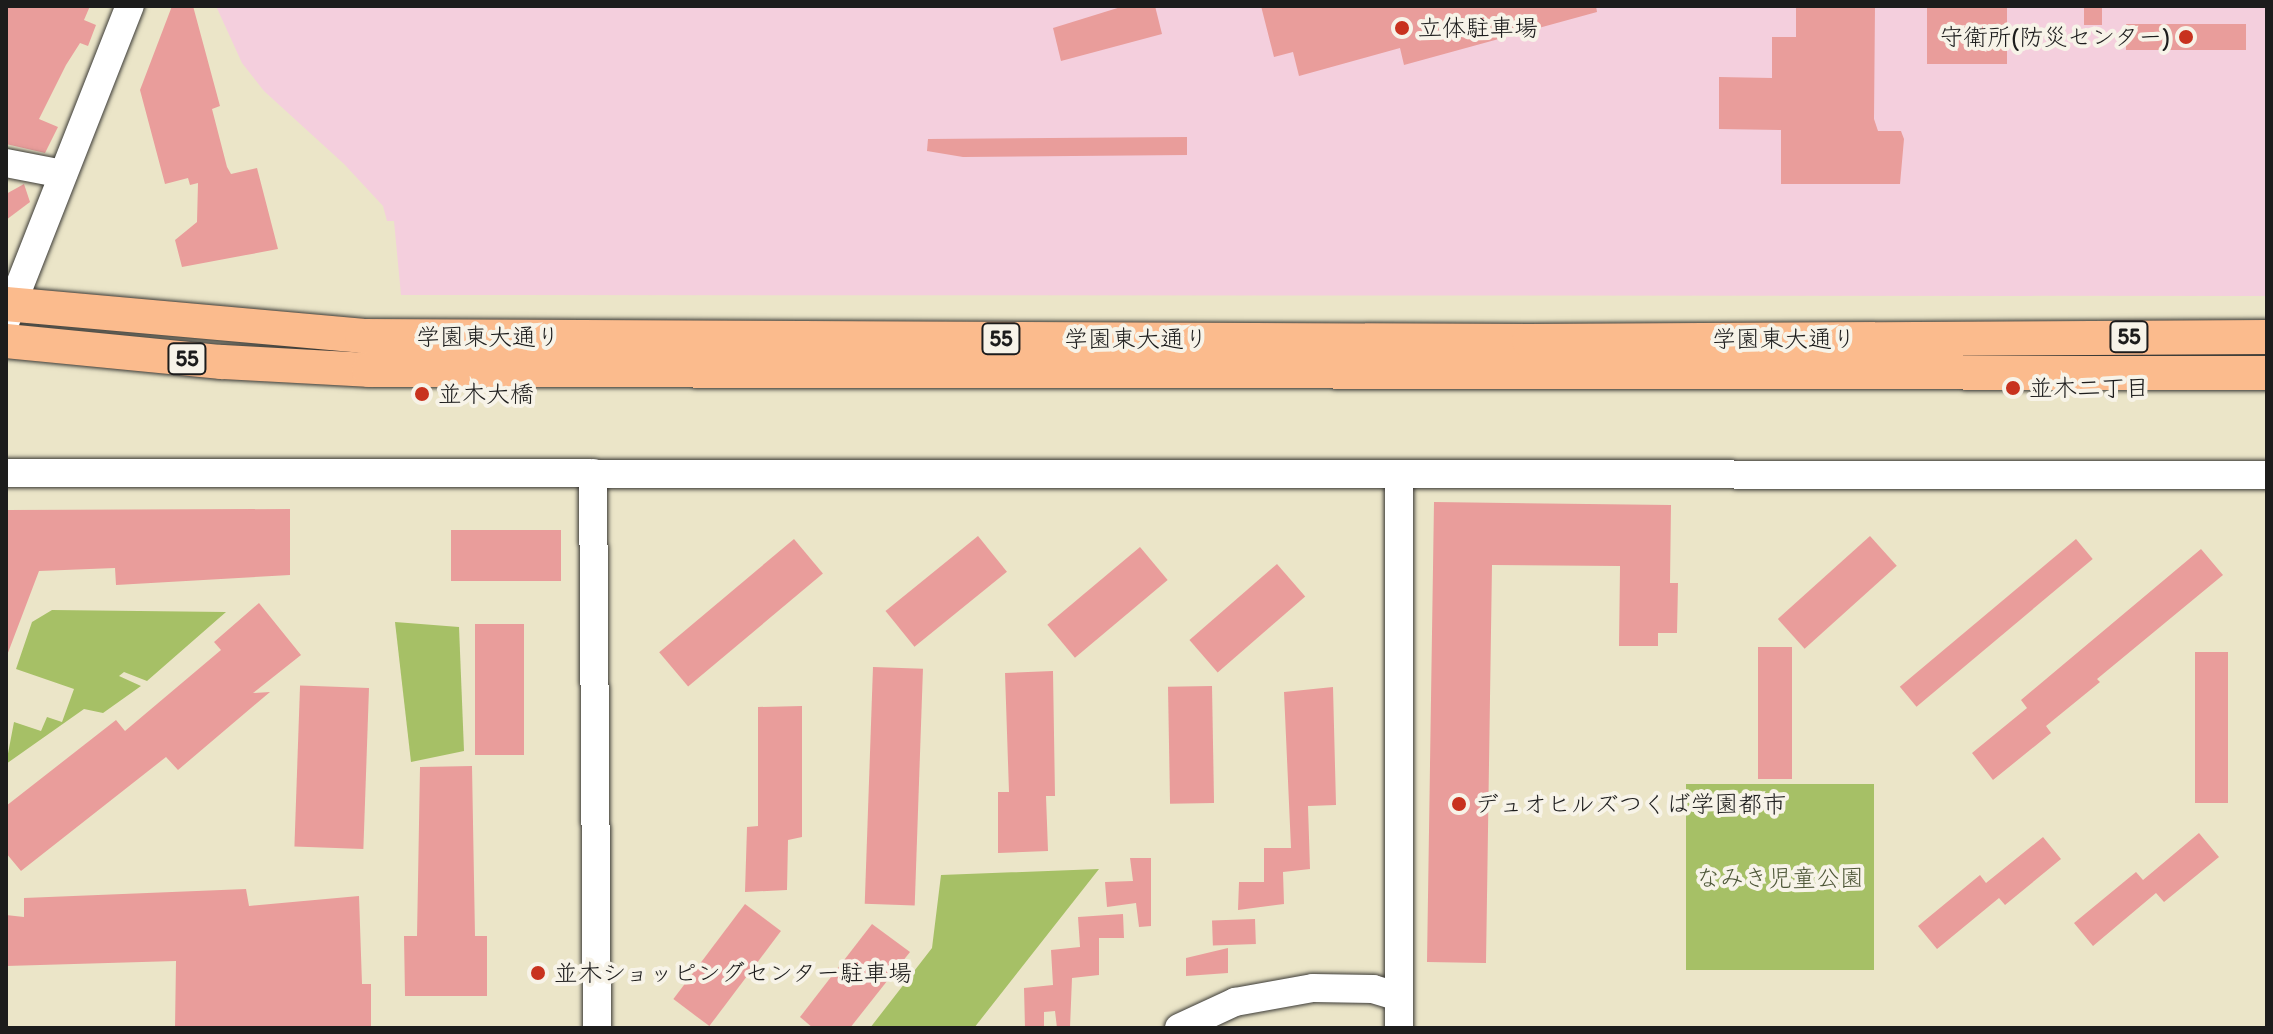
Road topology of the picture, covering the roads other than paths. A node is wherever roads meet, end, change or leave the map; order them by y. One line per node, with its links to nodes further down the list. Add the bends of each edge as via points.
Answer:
1 (130, 6): 3 (street)
2 (6, 163): 3 (street)
3 (63, 174): 4 (street)
4 (8, 310): 5 (main road, 学園東大通り / 55, via 362,336 1513,341)
5 (2267, 337)
6 (6, 341): 7 (main road, 学園東大通り / 55, via 369,370)
7 (2267, 373)
8 (6, 473): 9 (street)
9 (593, 473): 10 (street); 13 (street)
10 (1399, 474): 11 (street); 12 (street)
11 (2267, 475)
12 (1399, 997): 14 (street, via 1373,989 1313,988 1235,1002); 15 (street)
13 (597, 1028)
14 (1179, 1028)
15 (1399, 1028)

